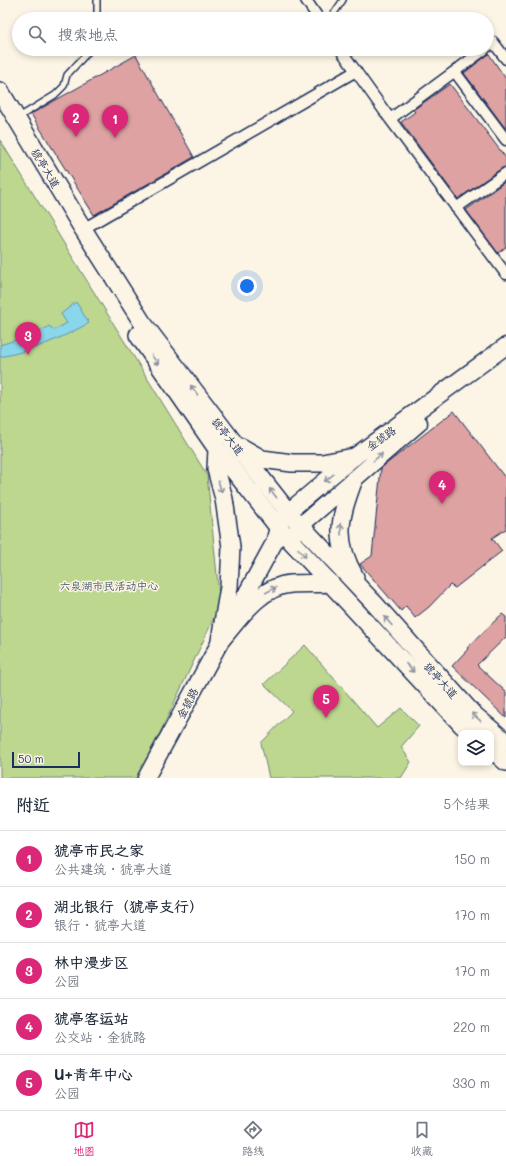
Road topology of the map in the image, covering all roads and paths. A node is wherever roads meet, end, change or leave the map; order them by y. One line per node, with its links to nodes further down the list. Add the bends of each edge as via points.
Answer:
1 (97, 0): 4 (lane)
2 (306, 0): 5 (street)
3 (343, 0): 6 (lane)
4 (97, 12)
5 (314, 12)
6 (335, 12)
7 (494, 43): 11 (street)
8 (85, 56): 16 (lane, via 67,75 64,86 55,95)
9 (345, 56): 12 (street)
10 (476, 56): 13 (street)
11 (506, 59)
12 (356, 70): 17 (street); 21 (street)
13 (455, 72): 17 (street); 18 (street)
14 (0, 91): 16 (highway, 猇亭大道)
15 (0, 114): 27 (highway, 猇亭大道, one-way to 27, via 121,310)
16 (16, 119): 21 (highway, 猇亭大道)
17 (390, 119): 20 (street)
18 (506, 140)
19 (506, 173): 20 (street)
20 (456, 208): 22 (street)
21 (82, 229): 26 (highway, 猇亭大道, one-way to 21, via 142,322)
22 (502, 261): 23 (street)
23 (506, 274)
24 (506, 346): 28 (main road, 金猇路)
25 (506, 358): 29 (main road, 金猇路, one-way to 25, via 410,429)
26 (234, 443): 28 (highway, via 262,459 292,464 322,463); 30 (highway, 猇亭大道, one-way to 26)
27 (217, 449): 32 (highway, 猇亭大道); 35 (highway, one-way to 35, via 216,469 224,499 231,547 229,587)
28 (354, 457): 30 (main road, 金猇路, one-way to 30)
29 (354, 479): 31 (main road, 金猇路); 34 (highway, one-way to 29, via 349,566 343,549 341,521)
30 (288, 512): 31 (highway, 猇亭大道); 32 (main road, 金猇路)
31 (300, 526): 32 (main road, 金猇路); 34 (highway, 猇亭大道)
32 (280, 536): 33 (highway, 猇亭大道, one-way to 33); 35 (main road, 金猇路)
33 (329, 583): 35 (highway, one-way to 33, via 254,602 270,589 290,584); 36 (highway, 猇亭大道, one-way to 36)
34 (372, 602): 37 (highway, 猇亭大道, one-way to 34, via 472,713)
35 (220, 641): 40 (main road, 金猇路)
36 (468, 730)
37 (506, 742)
38 (494, 752): 39 (highway)
39 (506, 762)
40 (146, 778)

